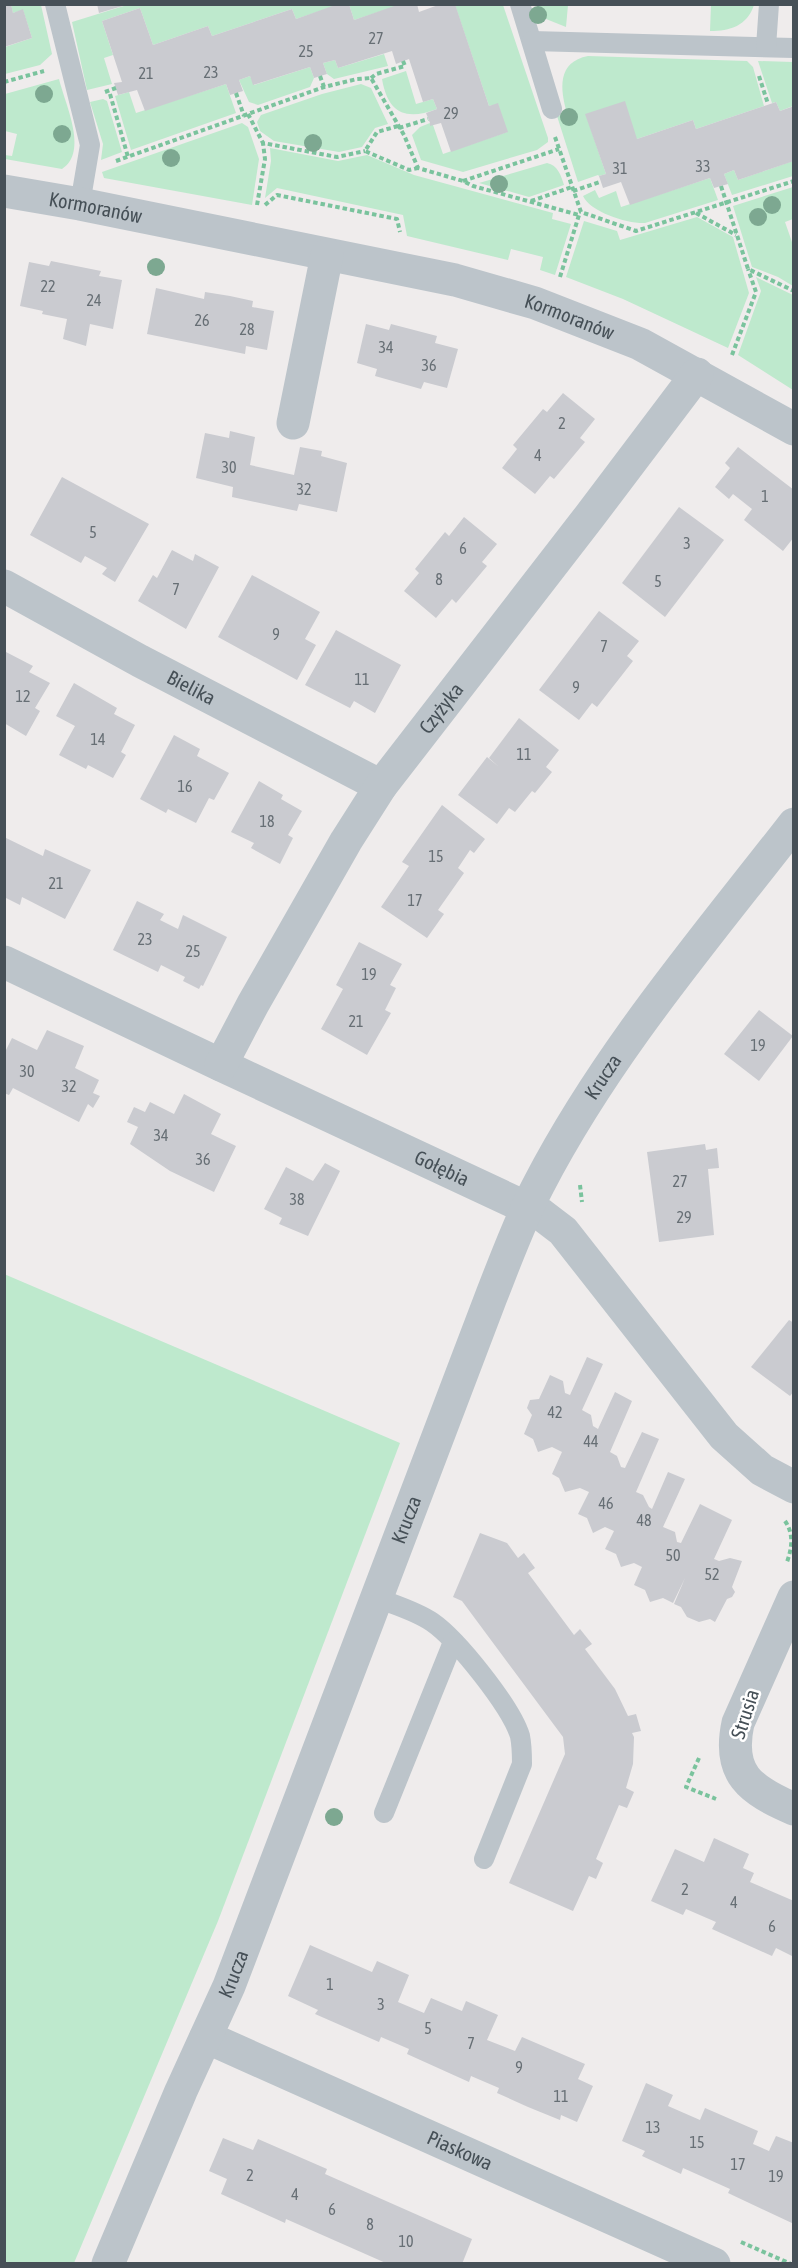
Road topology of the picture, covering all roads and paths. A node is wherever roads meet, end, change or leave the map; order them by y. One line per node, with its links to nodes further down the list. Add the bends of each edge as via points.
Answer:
1 (520, 4): 4 (lane)
2 (769, 4): 5 (lane)
3 (62, 6): 8 (lane)
4 (531, 41): 5 (lane); 17 (lane)
5 (766, 47): 6 (lane)
6 (794, 48)
7 (403, 61): 10 (path, via 405,66)
8 (68, 64): 11 (path); 31 (lane, via 90,146)
9 (320, 76): 12 (path)
10 (371, 78): 12 (path); 18 (path)
11 (4, 82)
12 (324, 87): 15 (path)
13 (109, 91): 15 (path, via 126,158)
14 (236, 93): 15 (path)
15 (246, 115): 19 (path)
16 (428, 119): 18 (path)
17 (552, 119): 20 (path)
18 (399, 127): 21 (path, via 377,132); 22 (path)
19 (263, 143): 21 (path, via 337,157); 32 (path, via 265,159)
20 (559, 149): 23 (path); 27 (path)
21 (365, 151): 22 (path, via 409,170)
22 (418, 168): 23 (path)
23 (463, 181): 29 (path)
24 (794, 181): 30 (path)
25 (600, 182): 27 (path)
26 (721, 186): 30 (path)
27 (573, 189): 29 (path); 33 (path)
28 (4, 191): 31 (street, Kormoranów)
29 (530, 201): 33 (path)
30 (727, 202): 34 (path); 35 (path)
31 (80, 204): 36 (street, Kormoranów)
32 (256, 209)
33 (580, 213): 34 (path, via 636,231); 38 (path)
34 (695, 213): 35 (path)
35 (737, 236): 37 (path)
36 (327, 255): 41 (street, Kormoranów, via 455,280 535,303 640,344); 42 (street)
37 (748, 269): 39 (path); 40 (path, via 756,292)
38 (560, 280)
39 (794, 291)
40 (732, 356)
41 (697, 374): 43 (street, Kormoranów); 45 (street, Czyżyka)
42 (292, 423)
43 (794, 429)
44 (4, 586): 45 (street, Bielika)
45 (381, 786): 48 (street, Czyżyka, via 258,994)
46 (794, 824): 49 (street, Krucza, via 640,1023 561,1143)
47 (4, 962): 48 (street, Gołębia)
48 (221, 1065): 49 (street, Gołębia)
49 (528, 1207): 50 (street, Gołębia, via 562,1231 724,1436 762,1470); 54 (street, Krucza)
50 (794, 1487)
51 (783, 1518): 52 (path, via 791,1534)
52 (792, 1552): 53 (path)
53 (789, 1582): 58 (street, Strusia, via 734,1742 742,1775 754,1789)
54 (376, 1598): 55 (lane, via 432,1622); 61 (street, Krucza, via 229,1986)
55 (453, 1642): 59 (lane); 60 (lane, via 489,1683 519,1734 522,1749 522,1764)
56 (700, 1755): 57 (path, via 686,1787)
57 (718, 1800)
58 (794, 1809)
59 (384, 1814)
60 (484, 1859)
61 (206, 2037): 62 (street, Krucza); 63 (street, Piaskowa)
62 (108, 2264)
63 (714, 2264)

